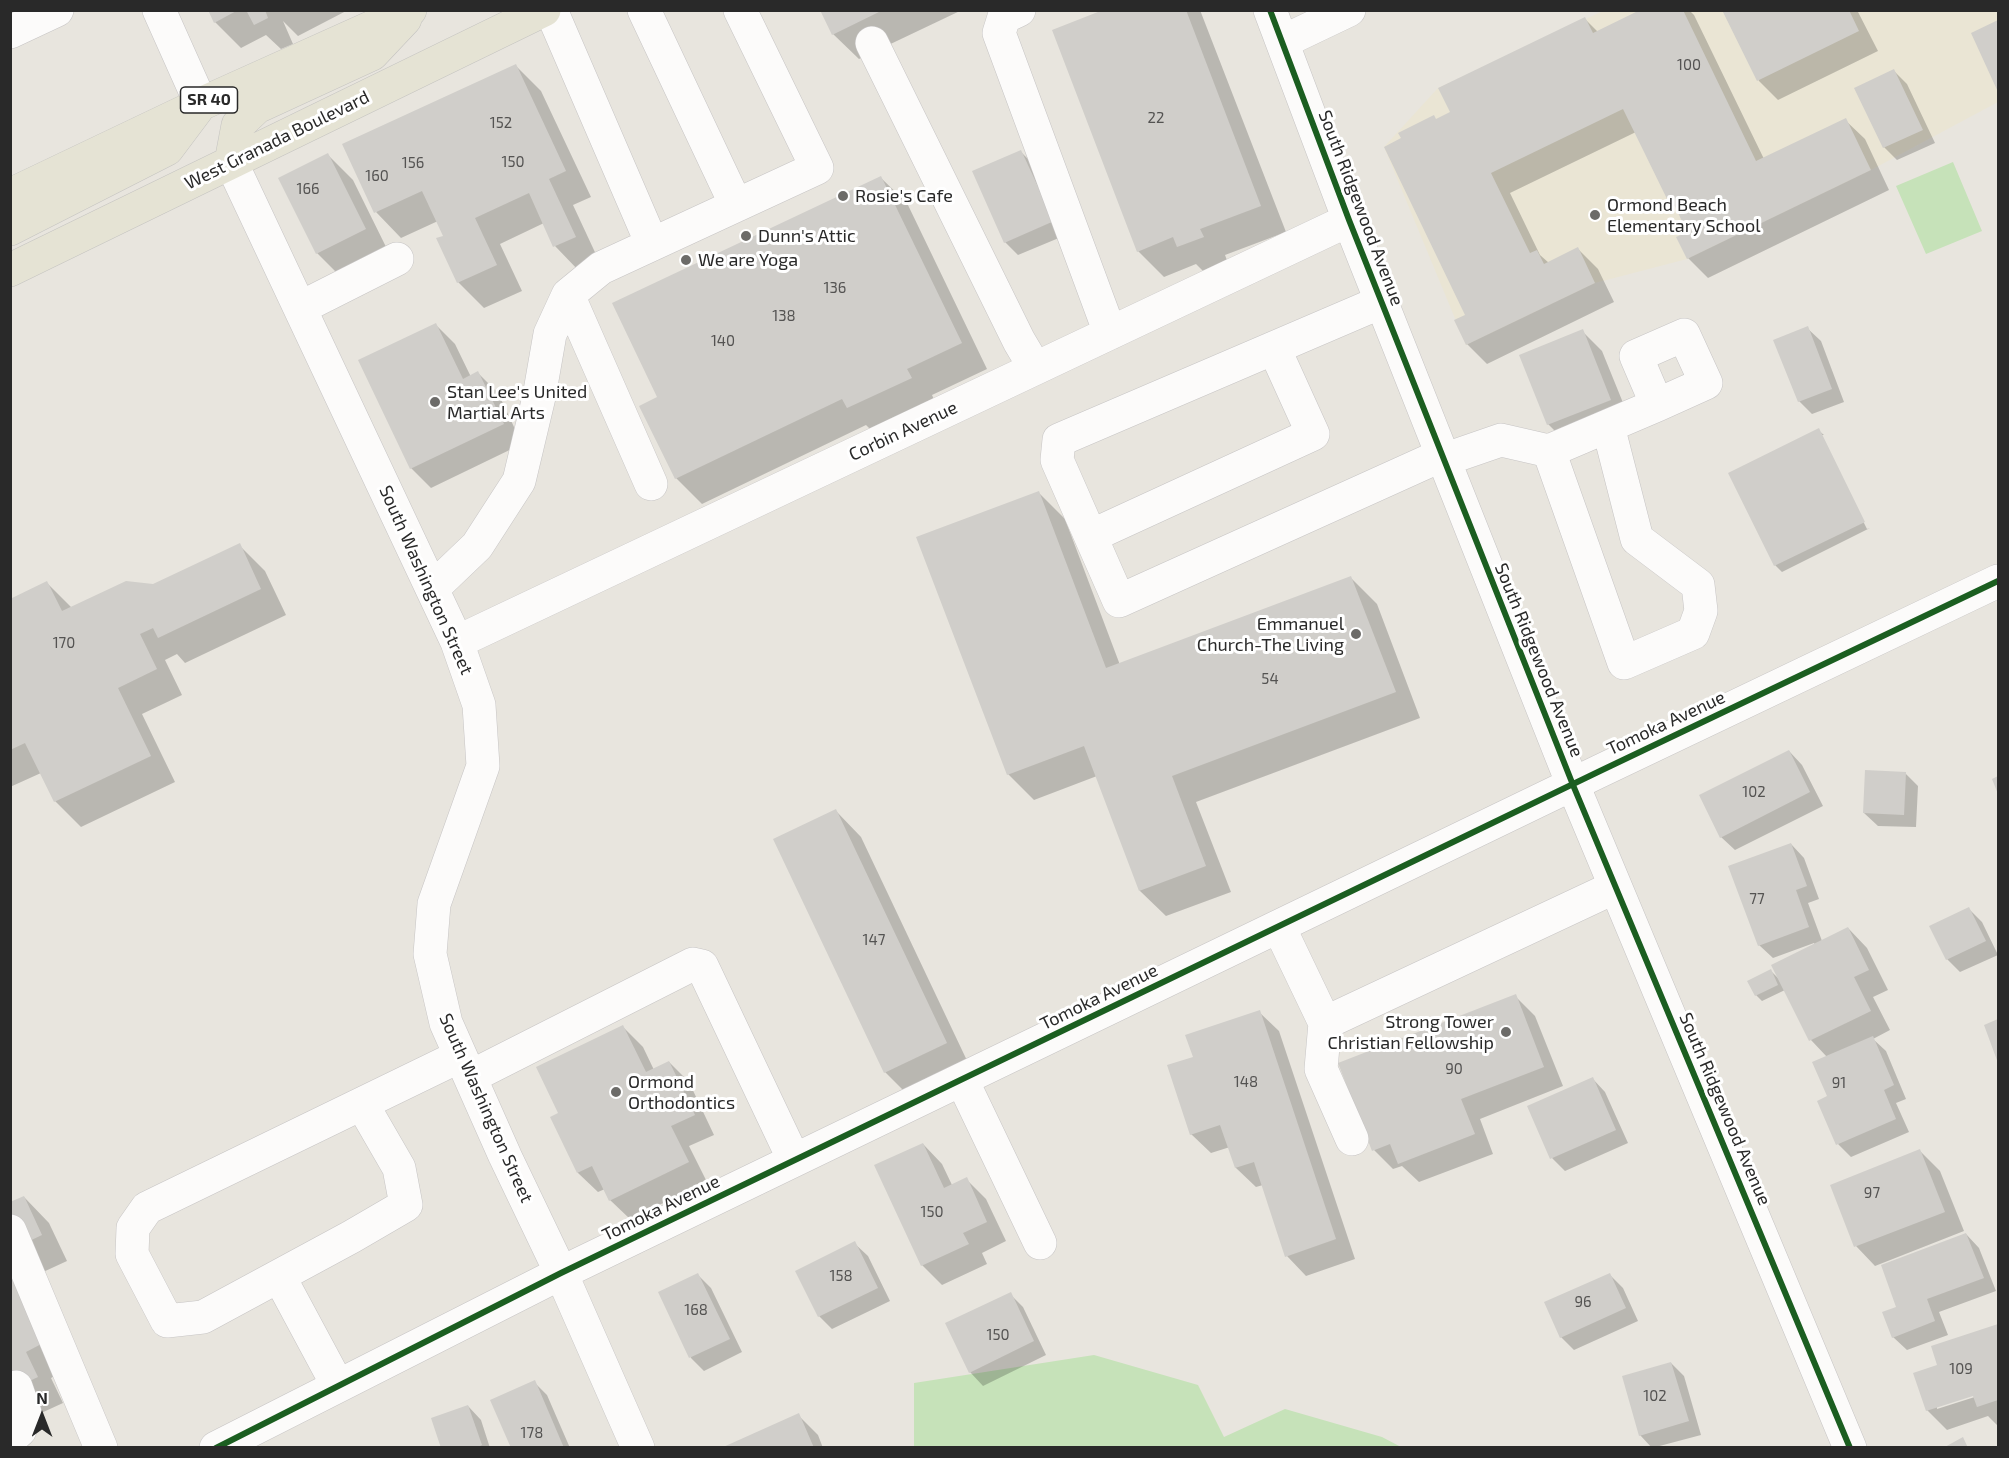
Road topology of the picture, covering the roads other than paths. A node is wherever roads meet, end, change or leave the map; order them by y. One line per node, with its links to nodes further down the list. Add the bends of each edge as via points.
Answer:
1 (57, 10): 11 (street)
2 (159, 10): 14 (street)
3 (412, 10): 14 (main road, SR 40); 15 (main road, via 372,54 256,107 238,125)
4 (544, 10): 15 (main road, West Granada Boulevard)
5 (551, 10): 20 (street)
6 (644, 10): 17 (street)
7 (740, 10): 17 (street, via 817,168)
8 (1019, 10): 26 (street, via 1004,17 999,33)
9 (1270, 10): 12 (street, South Ridgewood Avenue)
10 (1349, 10): 12 (street)
11 (10, 32)
12 (1282, 42): 18 (street, South Ridgewood Avenue)
13 (872, 43): 28 (street)
14 (201, 104): 16 (main road, SR 40); 19 (main road, via 167,149)
15 (231, 162): 22 (main road, West Granada Boulevard); 25 (street, South Washington Street)
16 (10, 195)
17 (736, 205): 20 (street)
18 (1349, 220): 24 (street, South Ridgewood Avenue); 26 (street, Corbin Avenue)
19 (10, 230)
20 (652, 244): 23 (street, via 601,268)
21 (397, 259): 25 (street)
22 (10, 270)
23 (568, 295): 33 (street); 36 (street, via 550,334 519,481 477,546)
24 (1381, 302): 27 (street); 32 (street, South Ridgewood Avenue)
25 (300, 308): 36 (street, South Washington Street)
26 (1110, 333): 28 (street, Corbin Avenue)
27 (1274, 348): 34 (street, via 1059,440 1057,460); 34 (street, via 1313,434)
28 (1035, 368): 37 (street, Corbin Avenue)
29 (1658, 405): 30 (street)
30 (1608, 426): 31 (street); 31 (street, via 1637,539 1698,585 1701,611 1693,633 1624,663)
31 (1549, 451): 32 (street, via 1501,440)
32 (1442, 457): 34 (street, via 1119,602); 38 (street, South Ridgewood Avenue)
33 (651, 484)
34 (1091, 536)
35 (1998, 581): 38 (street, Tomoka Avenue)
36 (432, 589): 37 (street, South Washington Street)
37 (457, 642): 42 (street, South Washington Street, via 479,705 483,766 434,904 430,954 446,1023)
38 (1572, 785): 39 (street, South Ridgewood Avenue); 40 (street, Tomoka Avenue)
39 (1615, 887): 41 (street); 57 (street, South Ridgewood Avenue)
40 (1279, 927): 41 (street); 43 (street, Tomoka Avenue)
41 (1325, 1023): 45 (street, via 1321,1068)
42 (465, 1067): 44 (street); 46 (street, via 693,964 702,966); 49 (street, South Washington Street)
43 (962, 1080): 46 (street, Tomoka Avenue); 48 (street)
44 (362, 1104): 50 (street, via 399,1168 406,1205); 50 (street, via 147,1208 133,1228 132,1254 167,1322 203,1317)
45 (1352, 1139)
46 (794, 1160): 49 (street, Tomoka Avenue)
47 (10, 1231): 54 (street)
48 (1040, 1243)
49 (561, 1273): 51 (street, Tomoka Avenue); 56 (street, South Washington Street)
50 (279, 1276): 51 (street)
51 (338, 1386): 55 (street, Tomoka Avenue)
52 (16, 1388): 53 (street, via 24,1413 20,1430)
53 (10, 1439)
54 (101, 1448)
55 (216, 1448)
56 (638, 1448)
57 (1850, 1448)

